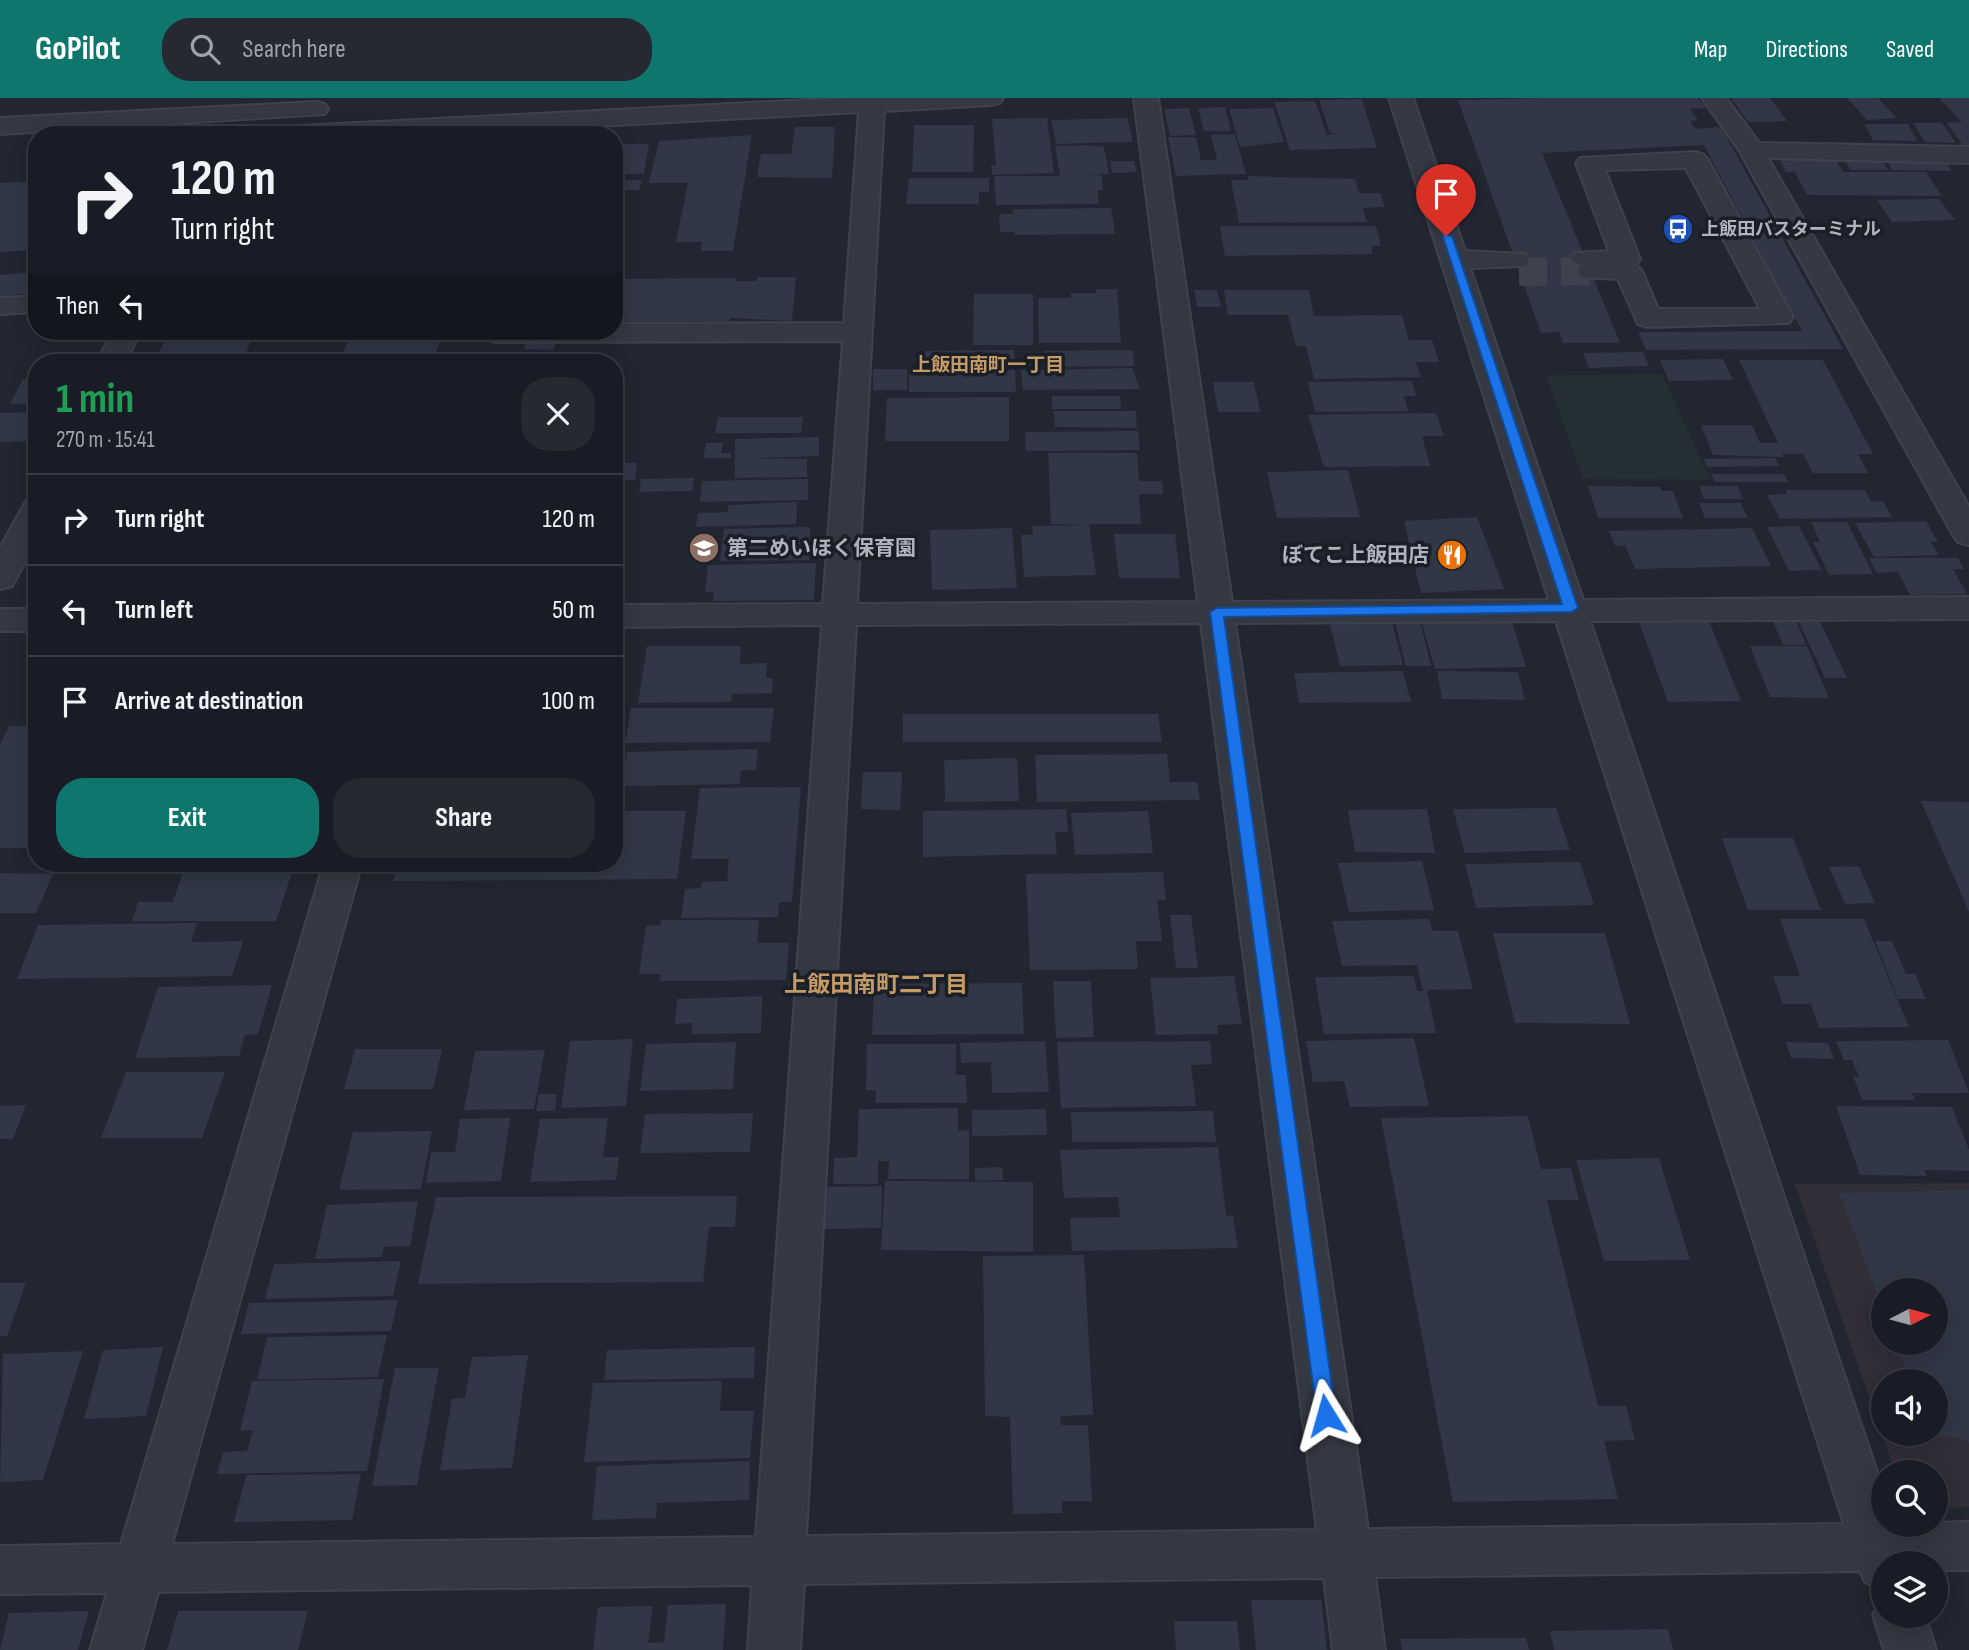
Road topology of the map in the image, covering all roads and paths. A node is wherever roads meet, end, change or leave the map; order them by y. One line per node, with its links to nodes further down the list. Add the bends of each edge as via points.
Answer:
1 (991, 98): 5 (street)
2 (1146, 98): 24 (street)
3 (1401, 98): 13 (street)
4 (1714, 98): 10 (street)
5 (873, 104): 9 (street); 18 (street)
6 (397, 105): 7 (street)
7 (235, 124): 8 (street)
8 (0, 126)
9 (566, 126)
10 (1751, 150): 11 (street); 20 (street)
11 (1969, 155)
12 (1588, 265): 12 (street, via 1626,259 1589,163 1695,160 1779,317 1648,318 1628,271)
13 (1457, 266): 14 (street); 22 (street)
14 (1517, 266)
15 (28, 304): 16 (street)
16 (0, 306)
17 (623, 332): 18 (street)
18 (857, 332): 25 (street)
19 (28, 525): 21 (street)
20 (1969, 535)
21 (0, 579)
22 (1571, 608): 23 (street); 24 (street); 31 (street)
23 (1969, 608)
24 (1217, 612): 25 (street); 33 (street)
25 (838, 613): 26 (street); 35 (street)
26 (623, 616)
27 (0, 620): 28 (street)
28 (28, 620)
29 (340, 872): 36 (street)
30 (1969, 1546): 32 (street)
31 (1878, 1551)
32 (1924, 1551)
33 (1345, 1553): 34 (street); 35 (street); 41 (street)
34 (1871, 1556)
35 (780, 1560): 36 (street); 40 (street)
36 (140, 1569): 37 (street); 39 (street)
37 (0, 1570)
38 (1903, 1628): 42 (street)
39 (116, 1650)
40 (774, 1650)
41 (1359, 1650)
42 (1910, 1650)

